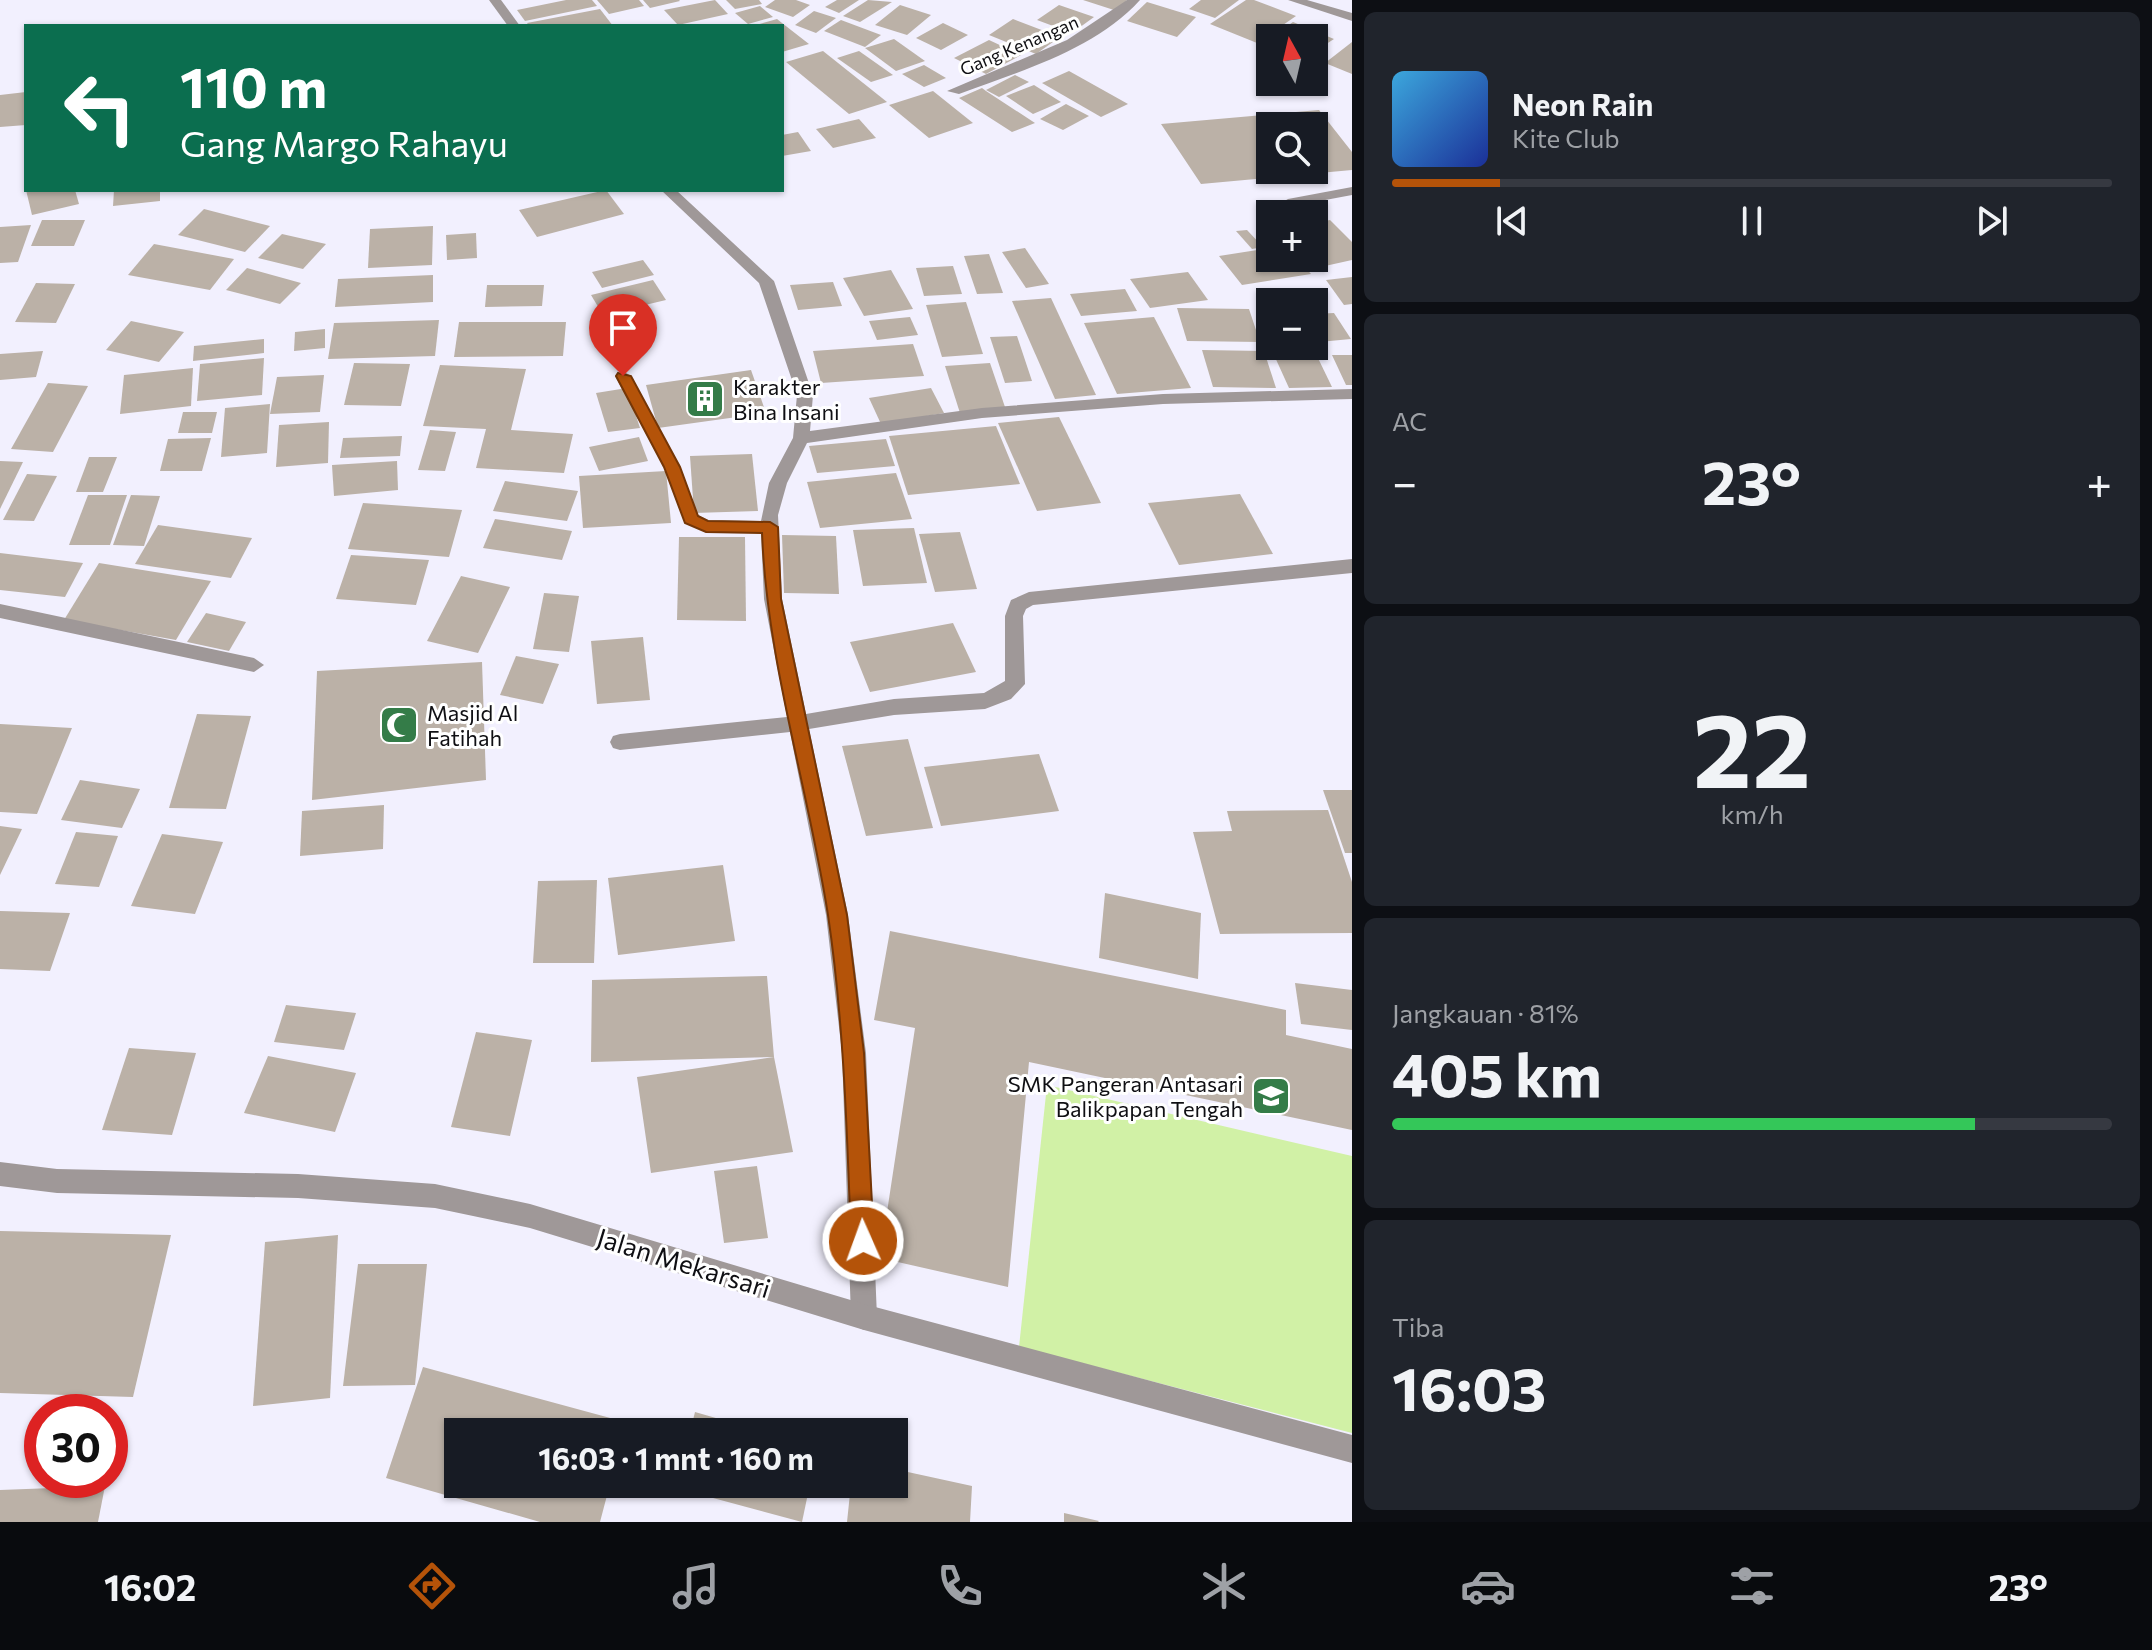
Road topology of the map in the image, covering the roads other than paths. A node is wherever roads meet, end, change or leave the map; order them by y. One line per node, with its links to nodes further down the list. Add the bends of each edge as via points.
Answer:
1 (495, 0): 5 (street)
2 (1134, 0): 6 (street, Gang Kenangan, via 1100,30)
3 (1294, 0): 4 (street)
4 (1352, 17)
5 (513, 24)
6 (954, 91)
7 (1352, 191): 9 (street)
8 (670, 192): 12 (street, via 766,281 805,395)
9 (1304, 200)
10 (623, 376): 13 (street, via 672,467 691,519 706,526)
11 (1352, 394): 12 (street, via 1163,399 982,413)
12 (801, 438): 13 (street, via 778,483)
13 (770, 527): 17 (street, via 773,599)
14 (1352, 566): 17 (street, via 1029,599 1018,605 1014,616 1015,684 1004,694 985,701 894,707)
15 (0, 611): 16 (street)
16 (254, 665)
17 (800, 723): 18 (street); 20 (street, via 837,915 854,1053)
18 (620, 742)
19 (0, 1174): 20 (street, Jalan Mekarsari, via 57,1181 298,1186 435,1196 530,1216)
20 (864, 1317): 21 (street, Jalan Mekarsari)
21 (1352, 1449)

